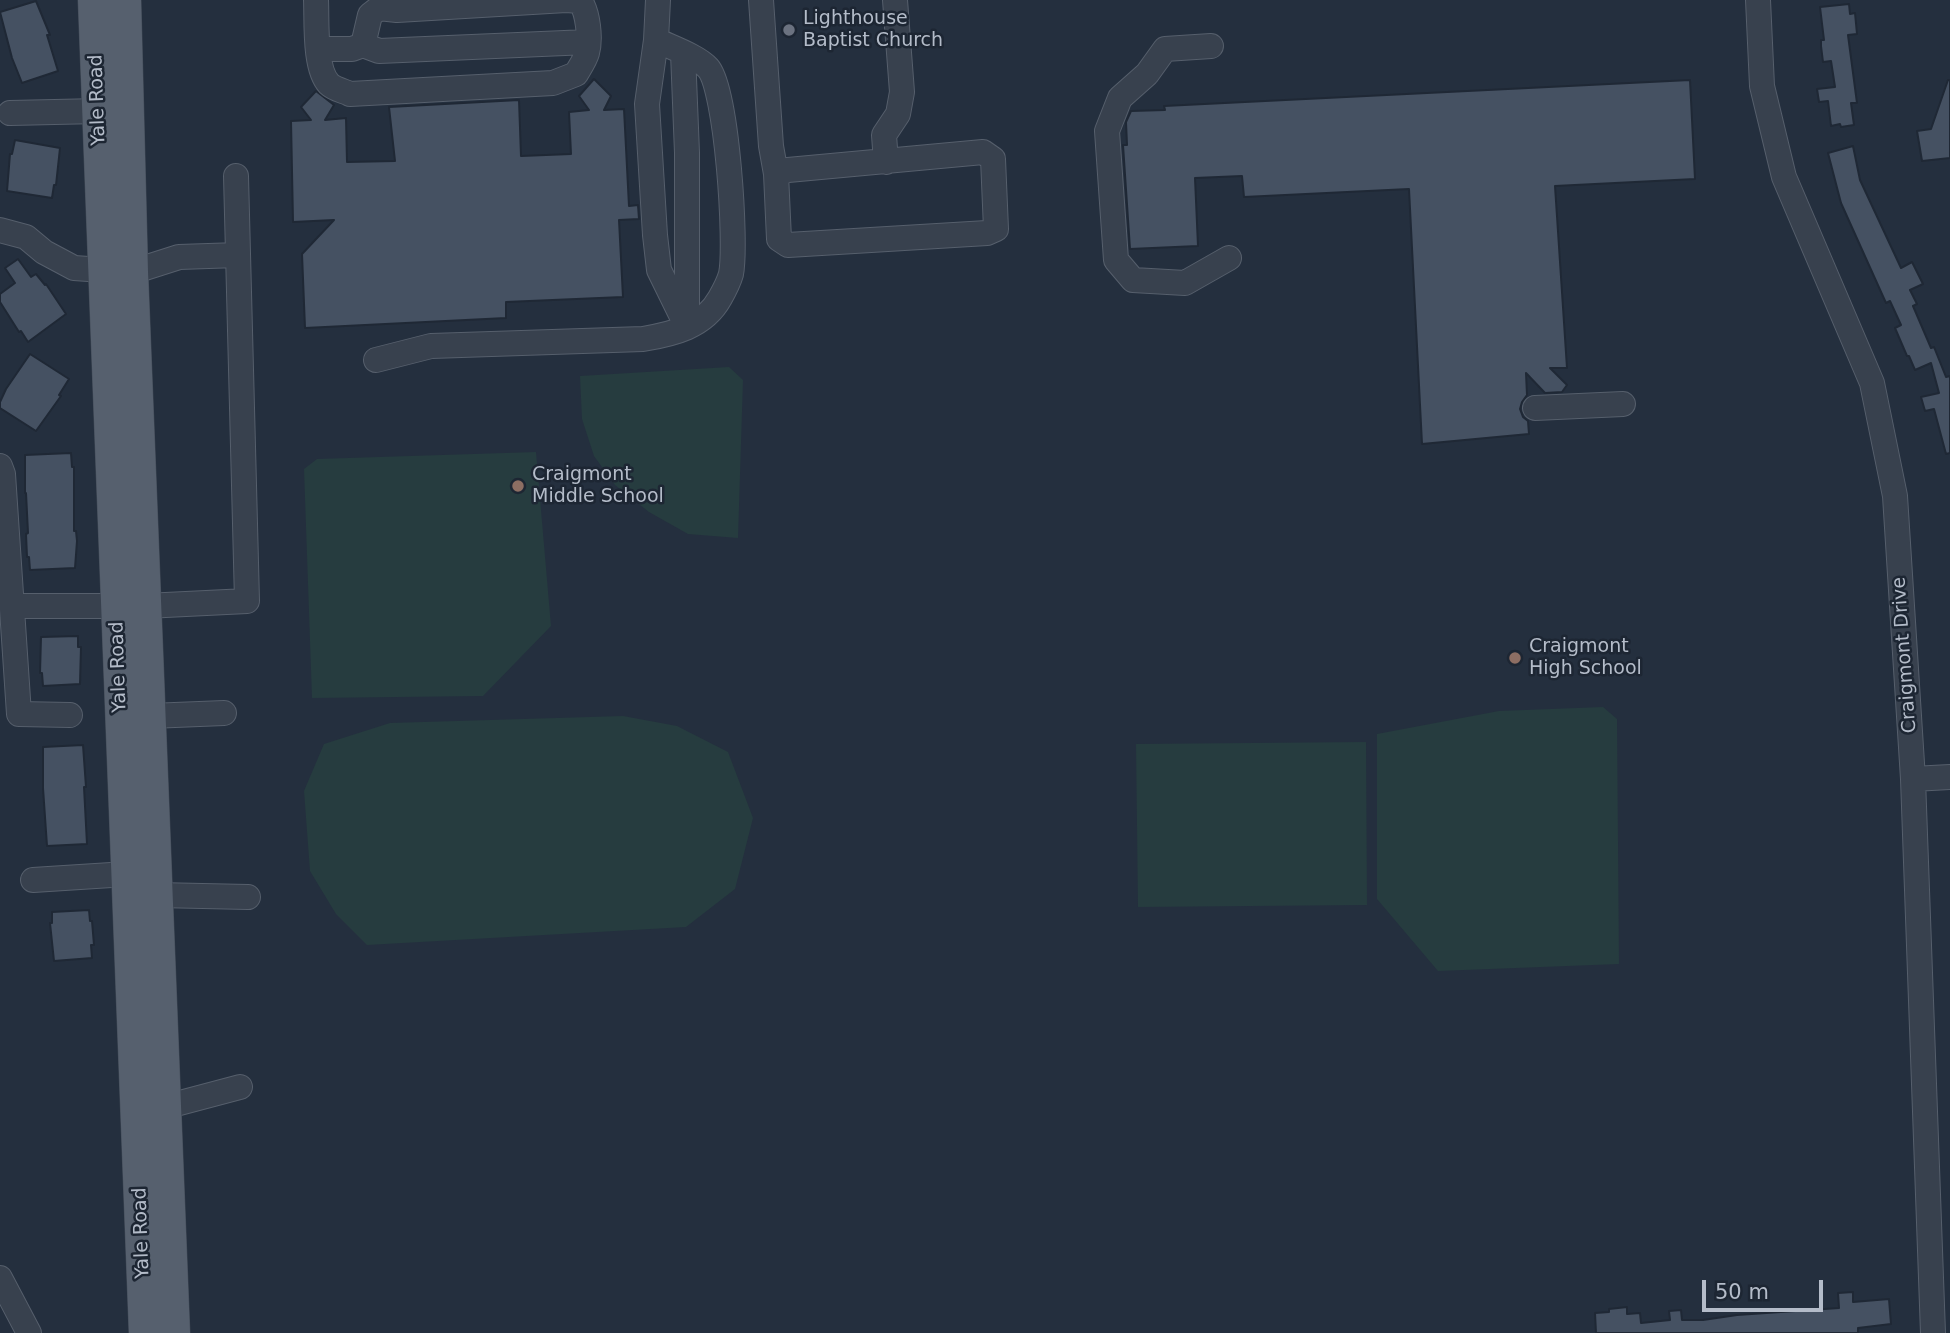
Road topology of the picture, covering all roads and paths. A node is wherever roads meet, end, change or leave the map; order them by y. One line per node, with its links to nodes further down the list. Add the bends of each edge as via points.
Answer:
1 (94, 0): 14 (main road, Yale Road)
2 (125, 0): 22 (main road, Yale Road)
3 (316, 0): 12 (street)
4 (658, 0): 8 (street)
5 (761, 0): 17 (street)
6 (895, 0): 16 (street, via 902,92 898,114 884,135)
7 (1758, 0): 34 (street, Craigmont Drive, via 1762,86 1784,177 1872,383 1892,483)
8 (656, 40): 13 (street); 23 (street, via 647,104 655,235 659,270)
9 (588, 42): 10 (street, via 379,51); 10 (street, via 585,8 580,1 566,0 379,8 370,15); 12 (street, via 576,74 554,83 350,94 330,86)
10 (363, 45): 12 (street)
11 (1211, 46): 21 (street, via 1166,49 1120,99 1107,131 1116,260 1133,280 1185,283)
12 (319, 49)
13 (684, 53): 23 (street); 23 (street, via 708,68 716,86 732,216 731,274 719,300)
14 (99, 111): 15 (street); 22 (main road, Yale Road)
15 (10, 113)
16 (886, 162): 17 (street); 17 (street, via 983,152 993,159 996,229 788,245 779,239)
17 (776, 174)
18 (236, 176): 20 (street)
19 (0, 230): 22 (street, via 26,237 74,268)
20 (238, 255): 22 (street, via 179,257); 28 (street, via 247,601)
21 (1229, 258)
22 (118, 271): 28 (main road, Yale Road)
23 (687, 327): 24 (street, via 632,340 431,346)
24 (376, 360)
25 (1623, 404): 26 (street)
26 (1535, 408)
27 (0, 466): 29 (street)
28 (131, 606): 29 (street); 32 (main road, Yale Road); 35 (main road, Yale Road)
29 (12, 607): 31 (street, via 19,713)
30 (224, 713): 32 (street)
31 (69, 715)
32 (150, 716): 37 (main road, Yale Road)
33 (1950, 777): 34 (street)
34 (1913, 779): 45 (street, Craigmont Drive)
35 (127, 874): 36 (street); 40 (main road, Yale Road)
36 (33, 880)
37 (157, 895): 38 (street); 40 (main road, Yale Road)
38 (248, 897)
39 (240, 1087): 40 (street)
40 (151, 1106): 43 (main road, Yale Road); 44 (main road, Yale Road)
41 (0, 1278): 42 (street)
42 (29, 1333)
43 (145, 1333)
44 (174, 1333)
45 (1933, 1333)

